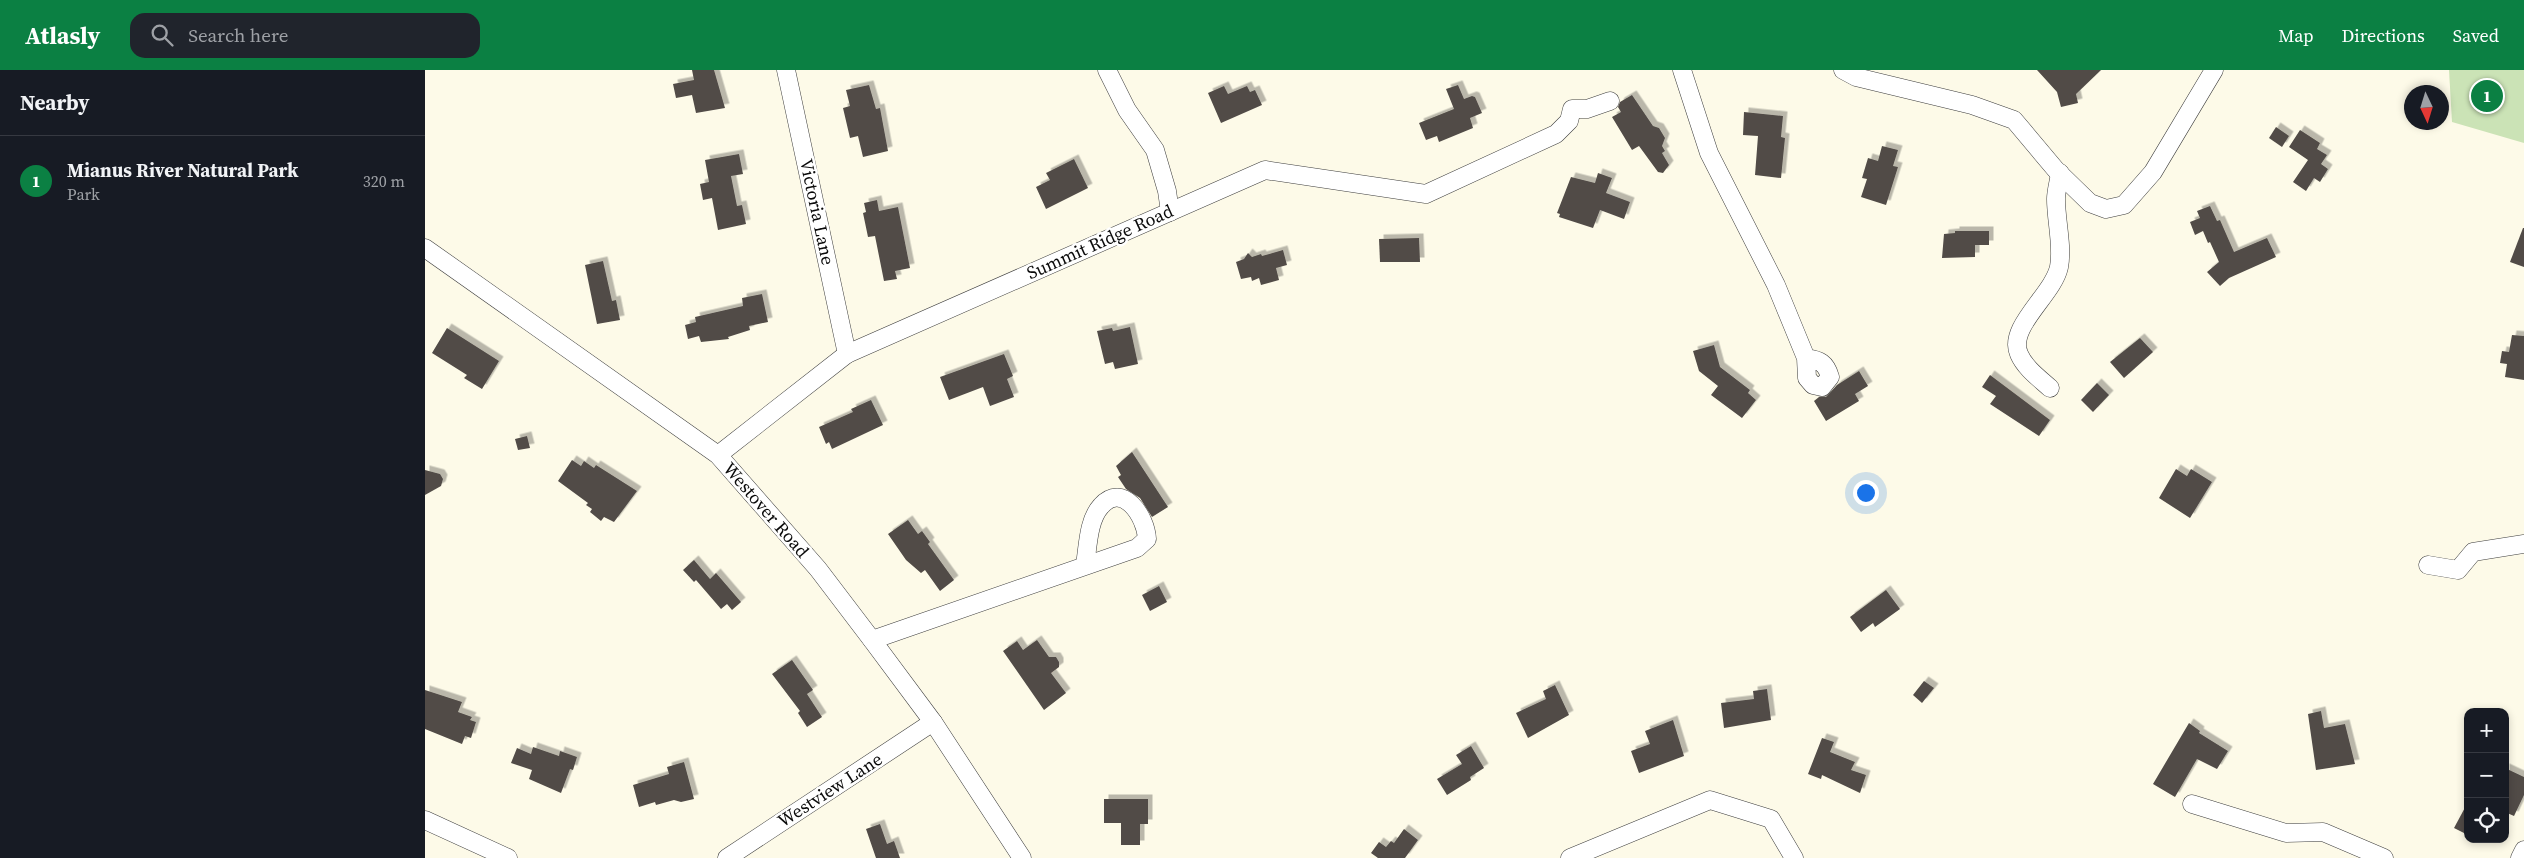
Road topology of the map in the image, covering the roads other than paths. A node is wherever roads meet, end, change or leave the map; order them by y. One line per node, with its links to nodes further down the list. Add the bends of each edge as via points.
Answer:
1 (786, 70): 10 (street, Victoria Lane)
2 (1107, 70): 8 (street, via 1127,110 1155,150)
3 (1681, 70): 11 (street, via 1709,153 1776,285)
4 (1843, 70): 7 (street, via 1856,77 1972,105 2014,120)
5 (2214, 70): 7 (street, via 2153,172 2124,205 2106,209 2090,203)
6 (1610, 101): 8 (street, Summit Ridge Road, via 1587,109 1572,109 1564,128 1515,155 1425,194 1265,170)
7 (2060, 173): 12 (street, via 2056,198 2059,265 2055,282 2018,333 2017,346 2028,367)
8 (1170, 212): 10 (street, Summit Ridge Road)
9 (425, 248): 13 (street, Westover Road)
10 (847, 354): 13 (street, Summit Ridge Road)
11 (1806, 358)
12 (2050, 388)
13 (718, 455): 17 (street, Westover Road, via 818,569)
14 (2524, 544): 16 (street, via 2473,552 2458,570)
15 (1085, 565): 17 (street)
16 (2428, 565)
17 (871, 640): 18 (street, Westover Road)
18 (933, 722): 23 (street, Westview Lane); 24 (street, Westover Road)
19 (2193, 804): 27 (street, via 2286,833 2323,832)
20 (425, 820): 22 (street)
21 (2524, 850): 28 (street)
22 (508, 858)
23 (727, 858)
24 (1022, 858)
25 (1570, 858): 26 (street, via 1710,800 1771,819)
26 (1794, 858)
27 (2384, 858)
28 (2520, 858)

